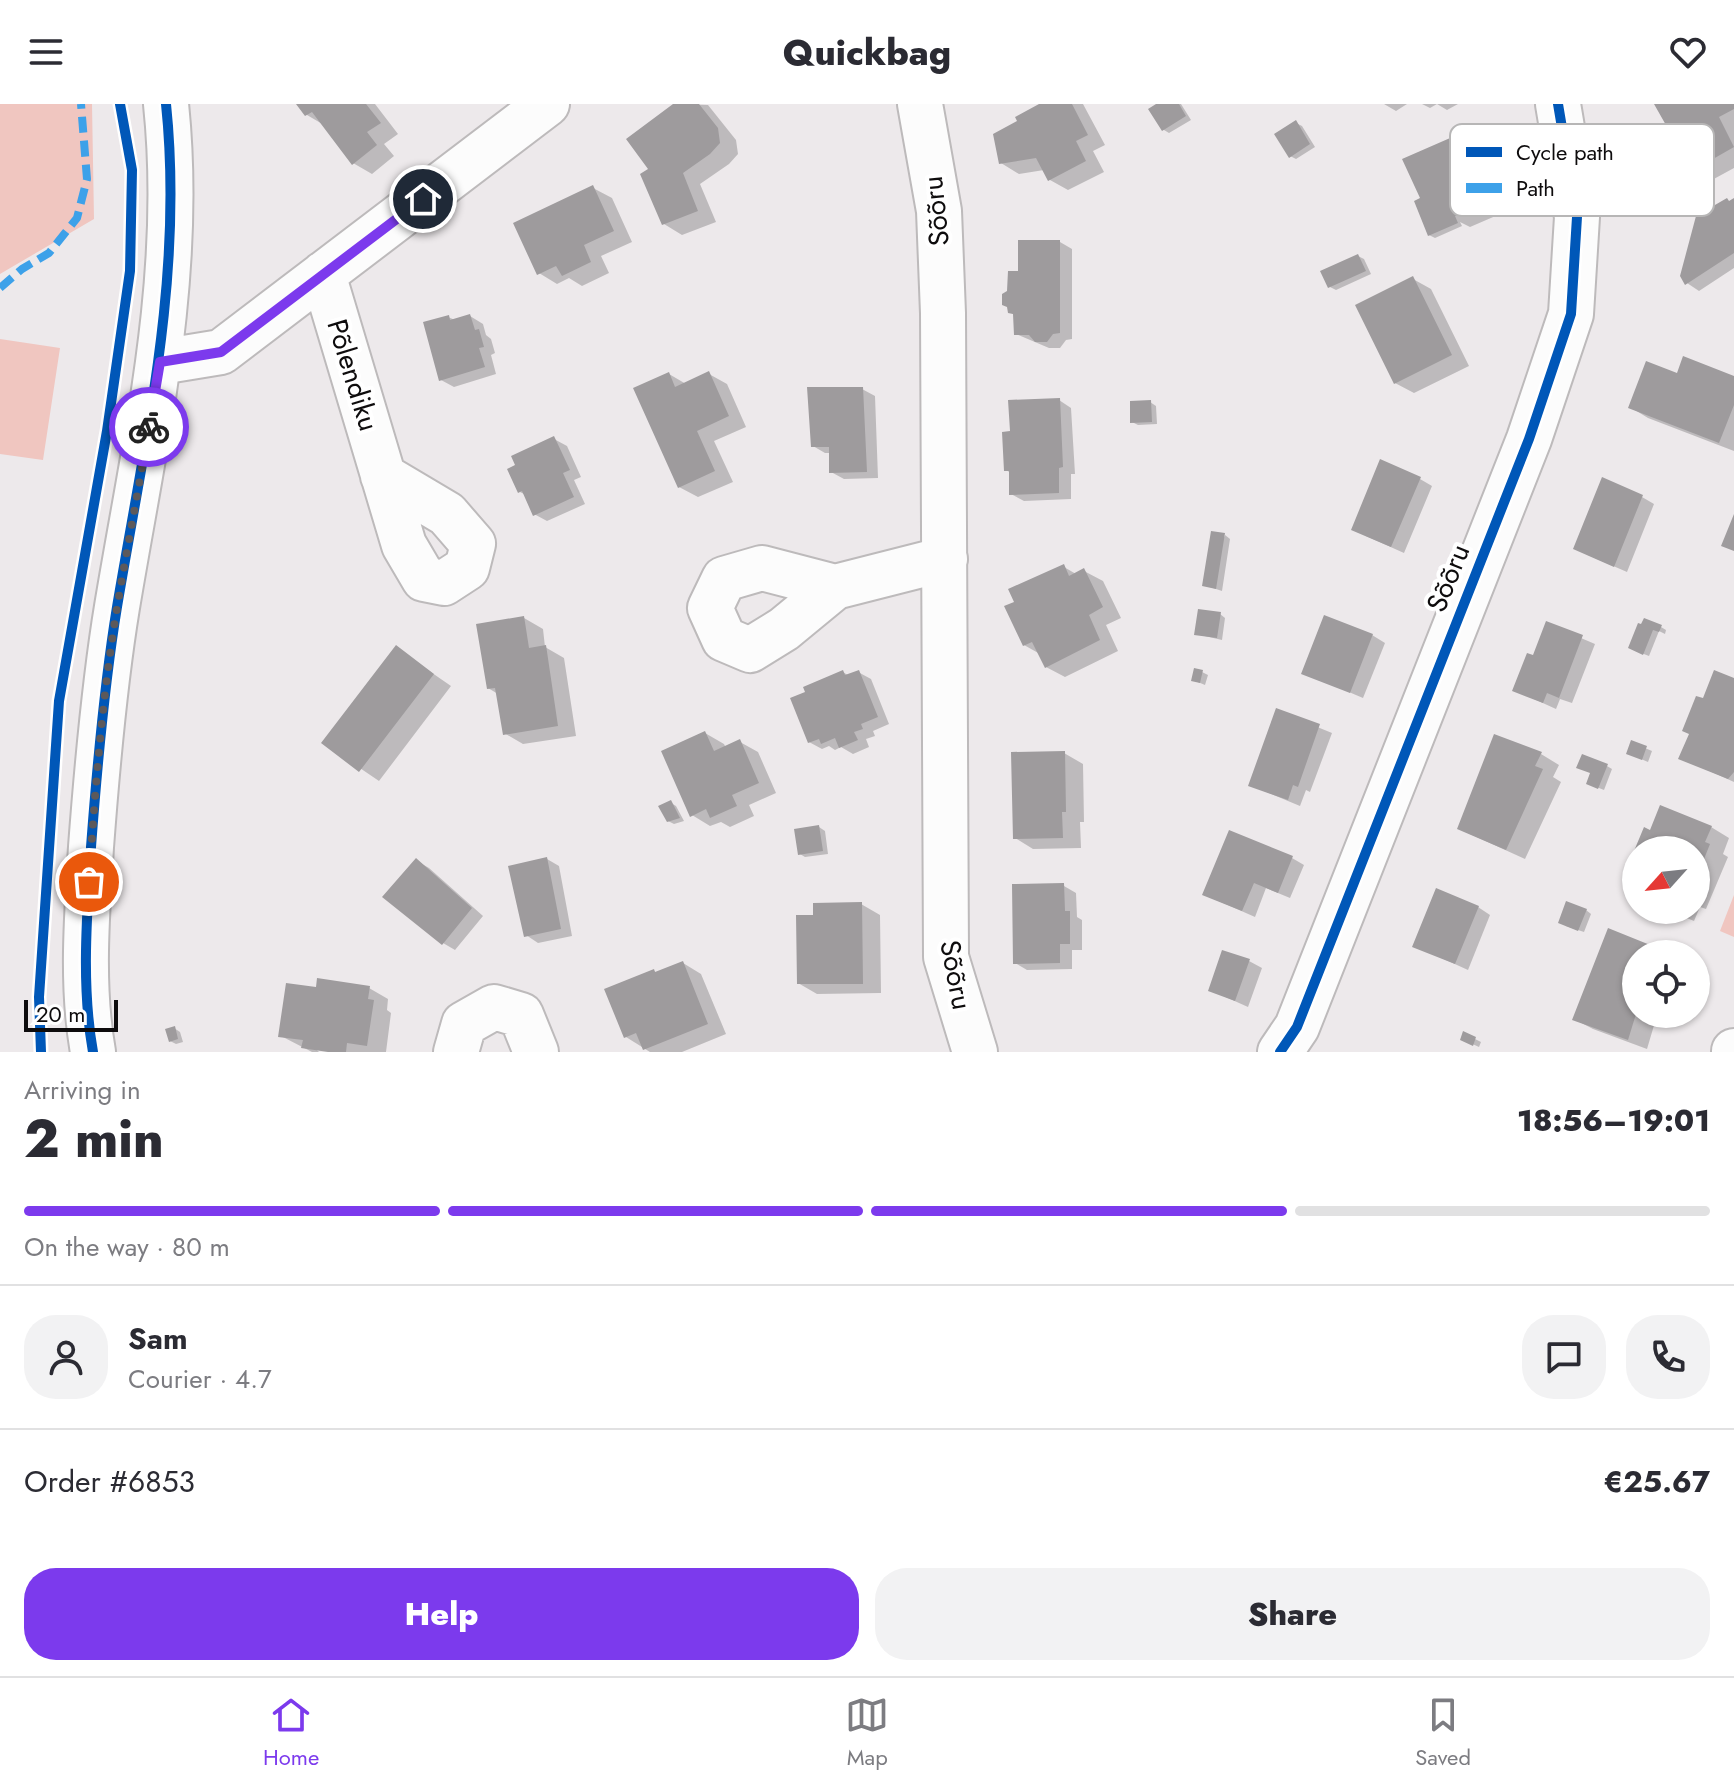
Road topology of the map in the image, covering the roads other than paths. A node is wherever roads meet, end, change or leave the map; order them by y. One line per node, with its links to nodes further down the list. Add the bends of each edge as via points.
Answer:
1 (166, 104): 8 (street, via 170,268)
2 (547, 104): 7 (street)
3 (920, 104): 10 (street, Sõõru, via 939,211)
4 (1558, 104): 5 (street, Sõõru)
5 (1561, 124)
6 (1577, 216): 16 (street, Sõõru, via 1571,314 1523,454 1297,1027)
7 (323, 274): 8 (street, via 221,352); 9 (street, Põlendiku)
8 (160, 362): 12 (street, via 117,610 95,789 86,990)
9 (383, 476)
10 (945, 559): 11 (street); 15 (street, Sõõru, via 946,957)
11 (835, 587)
12 (93, 1052)
13 (456, 1052): 14 (street, via 464,1024 494,1007 521,1015)
14 (536, 1052)
15 (975, 1052)
16 (1280, 1052)

